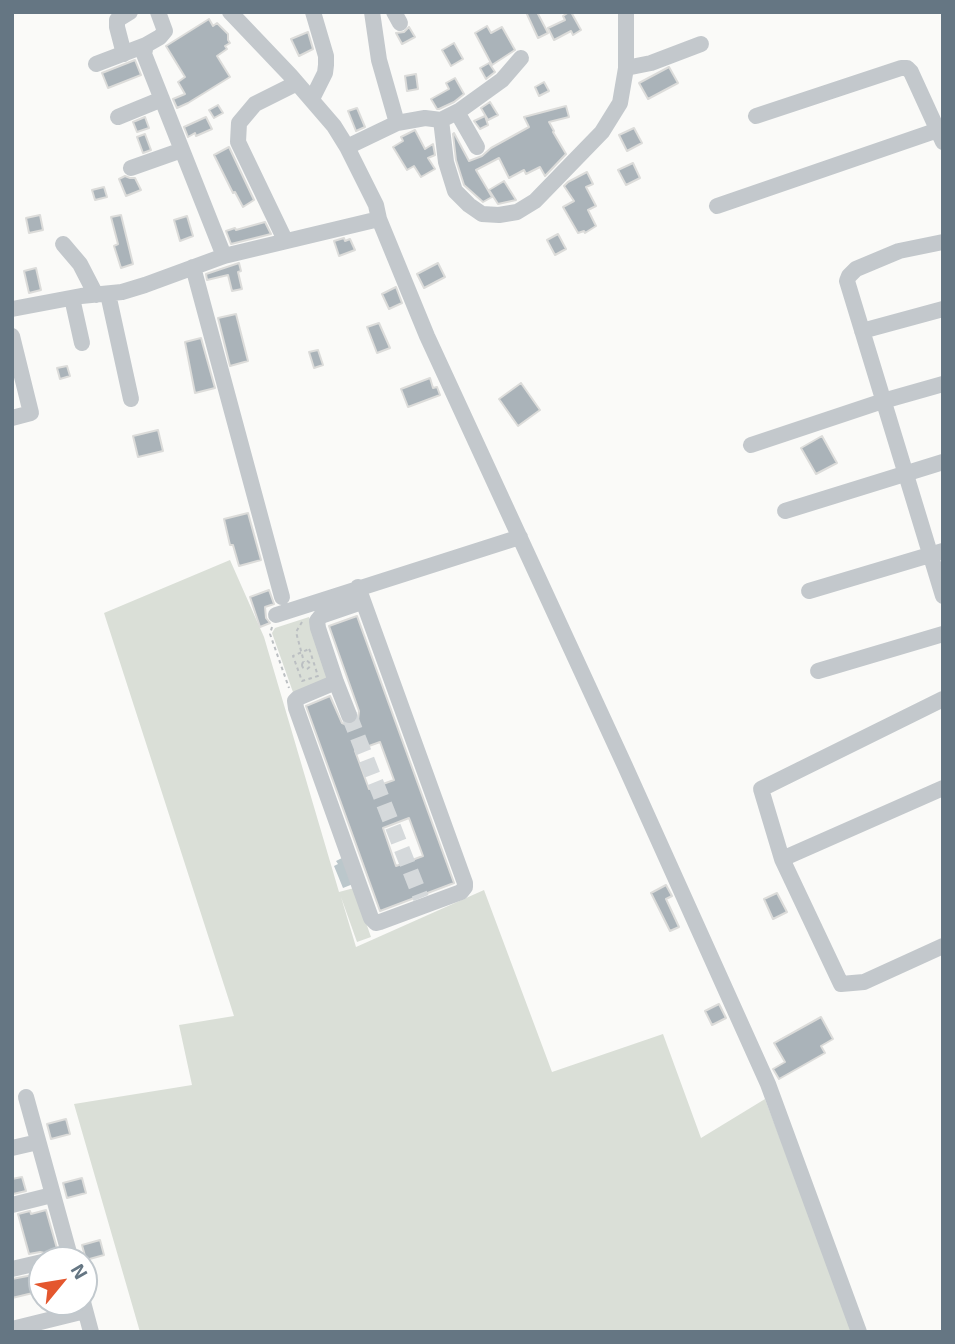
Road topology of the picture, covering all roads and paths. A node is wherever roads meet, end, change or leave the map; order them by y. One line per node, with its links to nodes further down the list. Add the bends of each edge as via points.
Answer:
1 (130, 12): 9 (street, via 117,20)
2 (158, 12): 8 (street, via 165,32)
3 (230, 12): 13 (street)
4 (313, 12): 15 (street, via 326,65)
5 (372, 12): 20 (street, via 379,60)
6 (626, 12): 12 (street)
7 (701, 44): 12 (street)
8 (146, 45): 9 (street); 14 (street, via 144,54)
9 (124, 54): 11 (street)
10 (521, 58): 16 (street, via 502,80)
11 (96, 64)
12 (626, 68): 19 (street, via 620,103 602,132 535,201 517,212 482,214 455,191)
13 (298, 83): 15 (street); 28 (street, via 255,104 239,123 238,142)
14 (162, 99): 18 (street); 24 (street)
15 (312, 99): 22 (street)
16 (457, 112): 19 (street); 23 (street)
17 (756, 116): 21 (street, via 907,68)
18 (118, 117)
19 (441, 120): 20 (street)
20 (397, 123): 22 (street)
21 (940, 136): 26 (street)
22 (347, 147): 27 (street)
23 (477, 147)
24 (182, 150): 25 (street); 31 (street)
25 (131, 168)
26 (717, 206)
27 (379, 219): 28 (street); 49 (street, via 426,336)
28 (285, 240): 31 (street)
29 (943, 242): 37 (street, via 900,251 849,276)
30 (64, 244): 33 (street)
31 (224, 256): 32 (street)
32 (193, 267): 33 (street, via 122,292); 53 (street)
33 (102, 294): 34 (street); 42 (street)
34 (72, 298): 35 (street); 39 (street)
35 (12, 309)
36 (943, 309): 37 (street)
37 (862, 331): 43 (street)
38 (12, 336): 40 (street)
39 (82, 343)
40 (15, 361): 44 (street, via 31,413)
41 (943, 384): 43 (street)
42 (131, 399)
43 (883, 401): 45 (street); 47 (street)
44 (12, 418)
45 (751, 445)
46 (943, 462): 47 (street)
47 (906, 474): 48 (street); 50 (street)
48 (785, 511)
49 (520, 537): 54 (street); 77 (street, via 768,1084)
50 (937, 553): 51 (street); 52 (street)
51 (809, 591)
52 (943, 596)
53 (282, 597)
54 (352, 597): 56 (street); 61 (street, via 317,621); 61 (street, via 465,883 461,892 423,902 380,922 371,918 296,708 298,698)
55 (305, 619): 58 (path, via 296,632)
56 (275, 620): 62 (path, via 270,634)
57 (943, 634): 60 (street)
58 (301, 652): 58 (path, via 309,649 318,676 301,680 293,656); 59 (path)
59 (304, 662)
60 (818, 671)
61 (336, 682): 64 (street)
62 (292, 696)
63 (943, 699): 66 (street, via 761,789)
64 (349, 715)
65 (943, 788): 66 (street)
66 (782, 859): 67 (street, via 841,984 864,982)
67 (943, 946)
68 (26, 1097): 69 (street)
69 (38, 1142): 70 (street); 71 (street)
70 (12, 1147)
71 (52, 1195): 72 (street); 73 (street)
72 (12, 1205)
73 (67, 1246)
74 (61, 1316): 75 (street)
75 (33, 1328): 76 (street)
76 (12, 1329)
77 (859, 1332)

